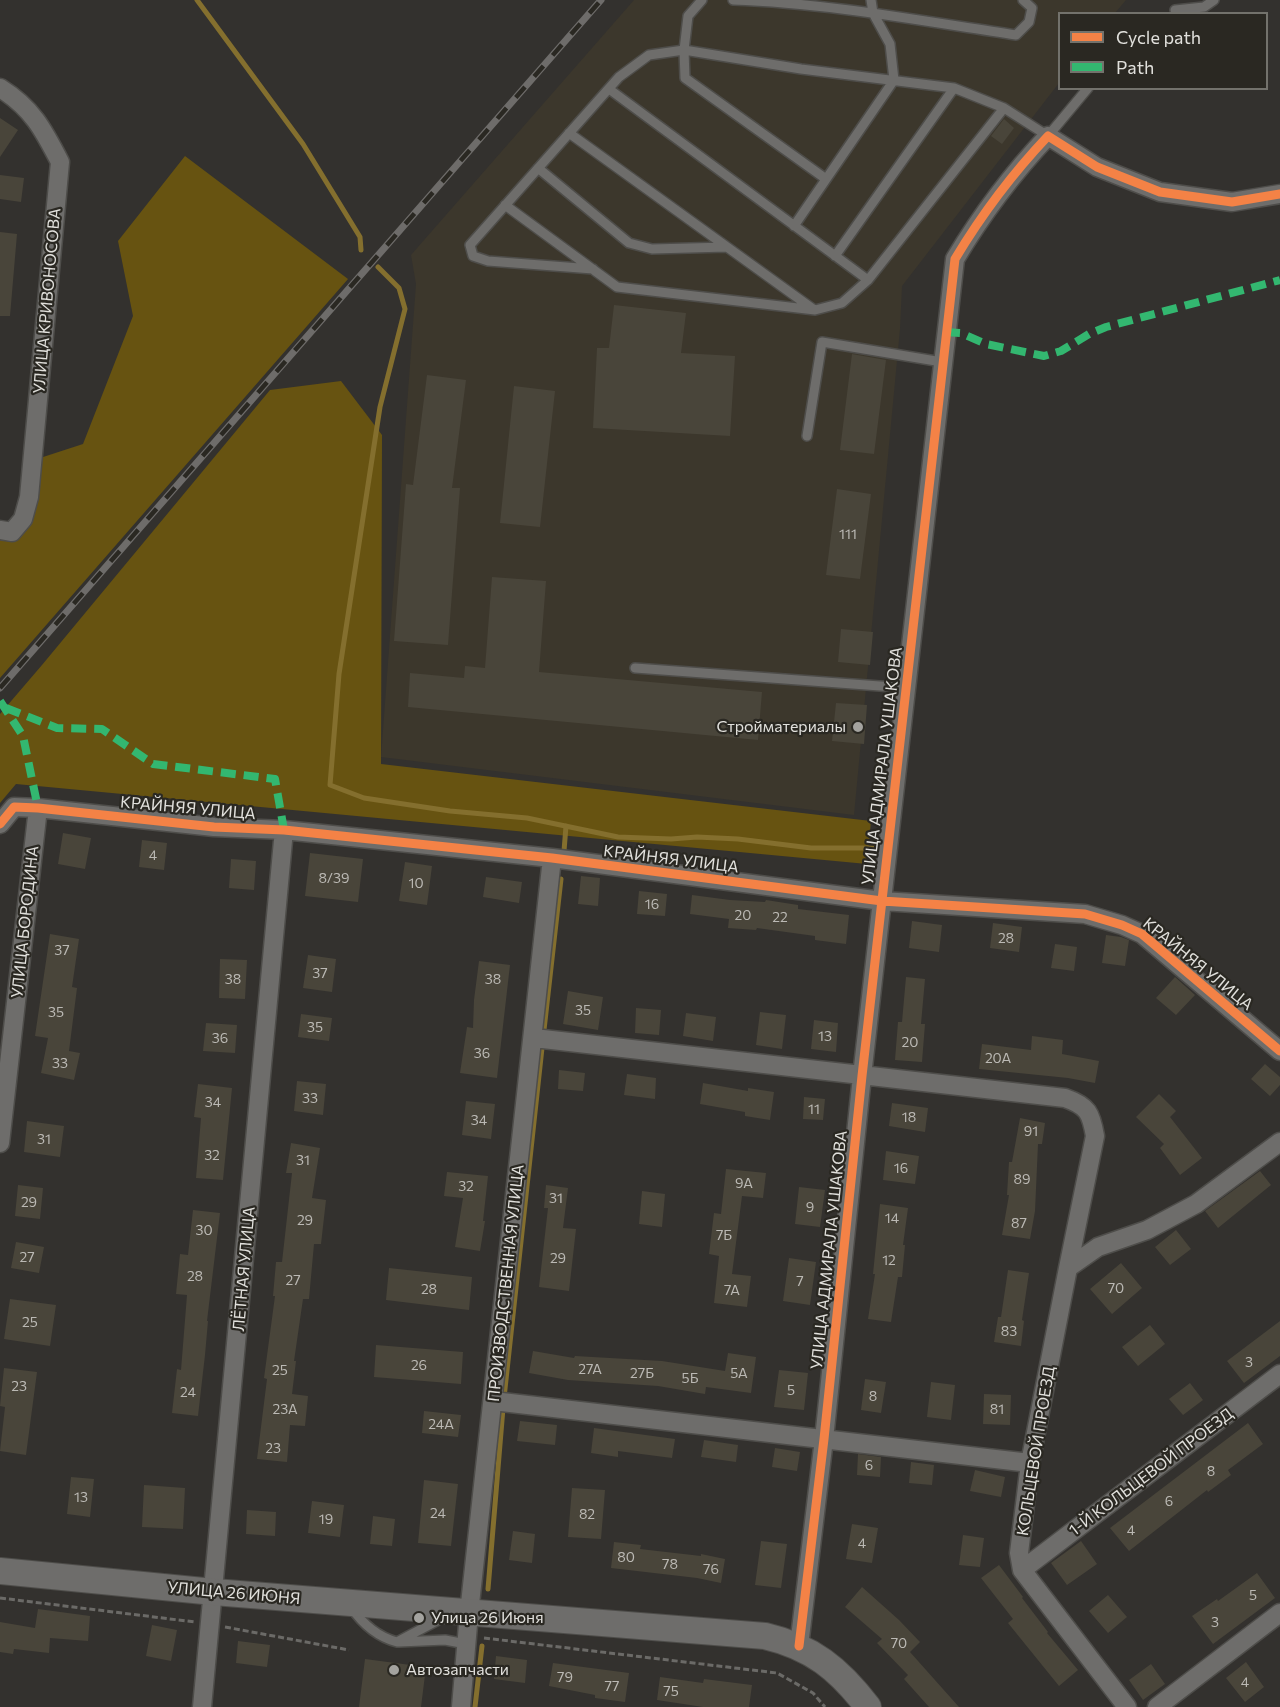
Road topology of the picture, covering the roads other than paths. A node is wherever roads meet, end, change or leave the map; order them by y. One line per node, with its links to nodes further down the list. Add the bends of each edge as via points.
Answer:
1 (702, 0): 9 (lane, via 688,16)
2 (733, 0): 8 (lane)
3 (871, 0): 8 (lane)
4 (1023, 0): 8 (lane, via 1032,8 1029,22 1016,35)
5 (1186, 0): 7 (lane)
6 (1214, 0): 7 (lane, via 1204,7)
7 (1172, 12)
8 (873, 14): 10 (lane, via 890,44)
9 (684, 50): 10 (lane); 13 (lane, via 649,55); 19 (lane, via 685,78)
10 (894, 80): 12 (lane); 19 (lane)
11 (0, 88): 30 (street, УЛИЦА КРИВОНОСОВА, via 16,98 41,125 60,162 29,497 23,519)
12 (954, 88): 15 (lane); 24 (lane)
13 (609, 89): 16 (lane); 22 (lane)
14 (1086, 90): 17 (lane)
15 (1004, 108): 17 (lane); 26 (lane)
16 (569, 133): 18 (lane); 23 (lane)
17 (1048, 136): 20 (street, via 1097,167 1160,192 1232,202); 28 (street, УЛИЦА АДМИРАЛА УШАКОВА, via 981,215 955,259)
18 (538, 168): 21 (lane); 23 (lane, via 629,243 652,249)
19 (826, 179): 22 (lane)
20 (1280, 194)
21 (505, 205): 25 (lane); 25 (lane, via 470,245 473,256 488,261)
22 (794, 225): 24 (lane)
23 (728, 247): 27 (lane)
24 (835, 256): 26 (lane)
25 (593, 269): 27 (lane, via 617,287)
26 (867, 280): 27 (lane, via 842,303)
27 (815, 310)
28 (942, 362): 29 (lane, via 822,342); 32 (street, УЛИЦА АДМИРАЛА УШАКОВА)
29 (807, 436)
30 (6, 531)
31 (635, 668): 32 (lane)
32 (907, 688): 37 (street, УЛИЦА АДМИРАЛА УШАКОВА)
33 (38, 808): 34 (street, КРАЙНЯЯ УЛИЦА, via 14,807); 35 (street, КРАЙНЯЯ УЛИЦА); 42 (street, УЛИЦА БОРОДИНА)
34 (0, 824)
35 (284, 830): 36 (street, КРАЙНЯЯ УЛИЦА); 50 (street, ЛЁТНАЯ УЛИЦА)
36 (552, 858): 37 (street, КРАЙНЯЯ УЛИЦА); 38 (street, ПРОИЗВОДСТВЕННАЯ УЛИЦА)
37 (882, 900): 39 (street, КРАЙНЯЯ УЛИЦА, via 1085,914 1122,924 1142,934); 40 (street, УЛИЦА АДМИРАЛА УШАКОВА)
38 (534, 1038): 40 (street); 45 (street, ПРОИЗВОДСТВЕННАЯ УЛИЦА)
39 (1280, 1050)
40 (862, 1076): 43 (street, КОЛЬЦЕВОЙ ПРОЕЗД, via 1065,1098 1080,1103 1092,1116 1095,1136); 46 (street, УЛИЦА АДМИРАЛА УШАКОВА)
41 (1280, 1142): 43 (street, via 1196,1204 1147,1230 1098,1247)
42 (0, 1143)
43 (1068, 1268): 47 (street, КОЛЬЦЕВОЙ ПРОЕЗД)
44 (1280, 1374): 48 (street, 1-Й КОЛЬЦЕВОЙ ПРОЕЗД)
45 (493, 1401): 46 (street); 53 (street, ПРОИЗВОДСТВЕННАЯ УЛИЦА)
46 (824, 1439): 47 (street); 55 (street, УЛИЦА АДМИРАЛА УШАКОВА)
47 (1030, 1463): 48 (street, КОЛЬЦЕВОЙ ПРОЕЗД, via 1019,1553)
48 (1022, 1570): 59 (street)
49 (0, 1571): 50 (main road, УЛИЦА 26 ИЮНЯ)
50 (214, 1592): 51 (main road, УЛИЦА 26 ИЮНЯ); 56 (street, ЛЁТНАЯ УЛИЦА)
51 (348, 1603): 53 (main road, УЛИЦА 26 ИЮНЯ); 54 (lane, via 383,1639)
52 (1280, 1614): 60 (street)
53 (465, 1626): 54 (lane); 54 (lane, via 445,1640); 55 (main road, УЛИЦА 26 ИЮНЯ, via 759,1635); 57 (street, ПРОИЗВОДСТВЕННАЯ УЛИЦА)
54 (397, 1642)
55 (799, 1646): 58 (main road, УЛИЦА 26 ИЮНЯ, via 839,1673)
56 (202, 1707)
57 (461, 1707)
58 (868, 1707)
59 (1126, 1707)
60 (1157, 1707)

